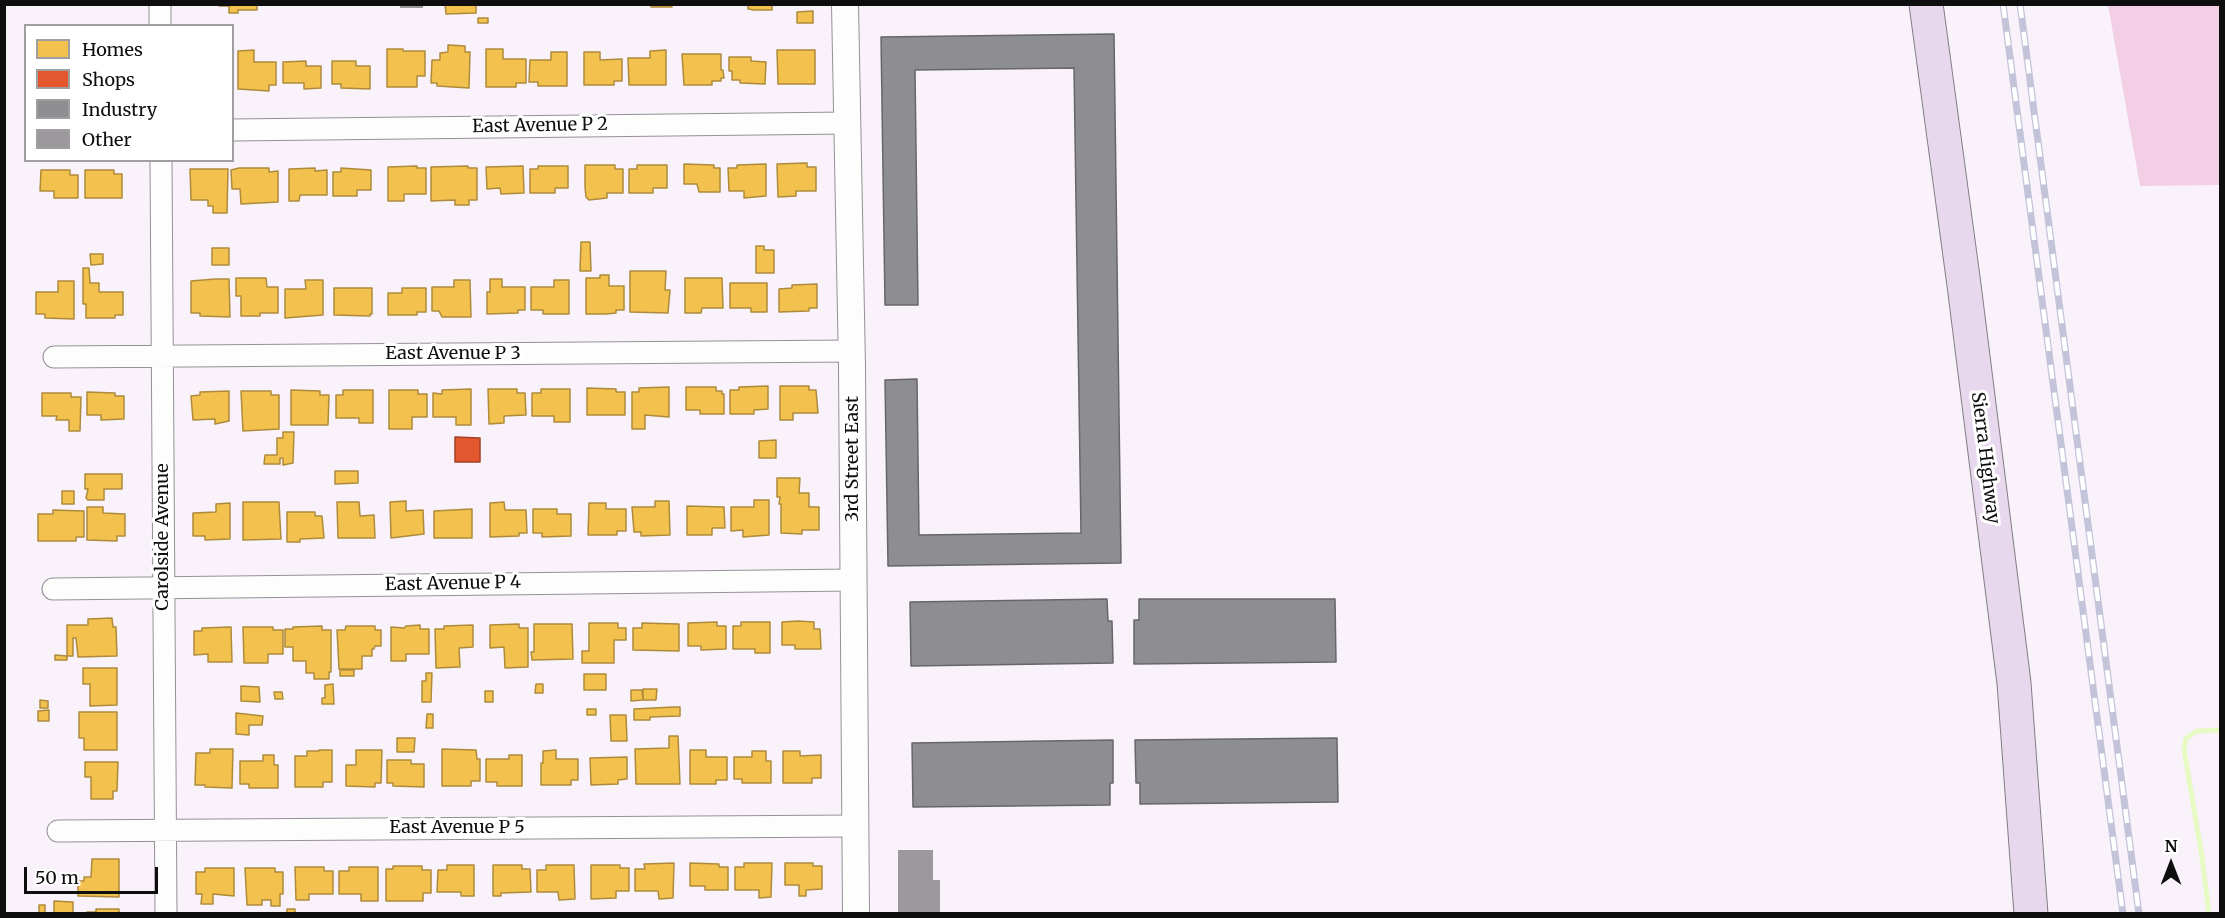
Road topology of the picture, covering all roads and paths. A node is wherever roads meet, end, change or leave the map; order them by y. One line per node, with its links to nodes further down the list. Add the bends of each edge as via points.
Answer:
1 (160, 4): 4 (street)
2 (845, 4): 5 (street, 3rd Street East)
3 (1926, 4): 19 (main road, Sierra Highway, via 2014,683)
4 (160, 24)
5 (847, 123): 6 (street, East Avenue P 2); 8 (street, 3rd Street East)
6 (234, 129)
7 (161, 162): 9 (street, Carolside Avenue)
8 (852, 351): 9 (street, East Avenue P 3); 11 (street, 3rd Street East)
9 (162, 356): 10 (street, East Avenue P 3); 12 (street, Carolside Avenue)
10 (54, 357)
11 (854, 580): 12 (street, East Avenue P 4); 14 (street, 3rd Street East)
12 (164, 587): 13 (street, East Avenue P 4); 15 (street, Carolside Avenue)
13 (53, 589)
14 (855, 826): 15 (street, East Avenue P 5); 18 (street, 3rd Street East)
15 (165, 830): 16 (street, East Avenue P 5); 17 (street, Carolside Avenue)
16 (58, 831)
17 (166, 914)
18 (856, 914)
19 (2031, 914)

